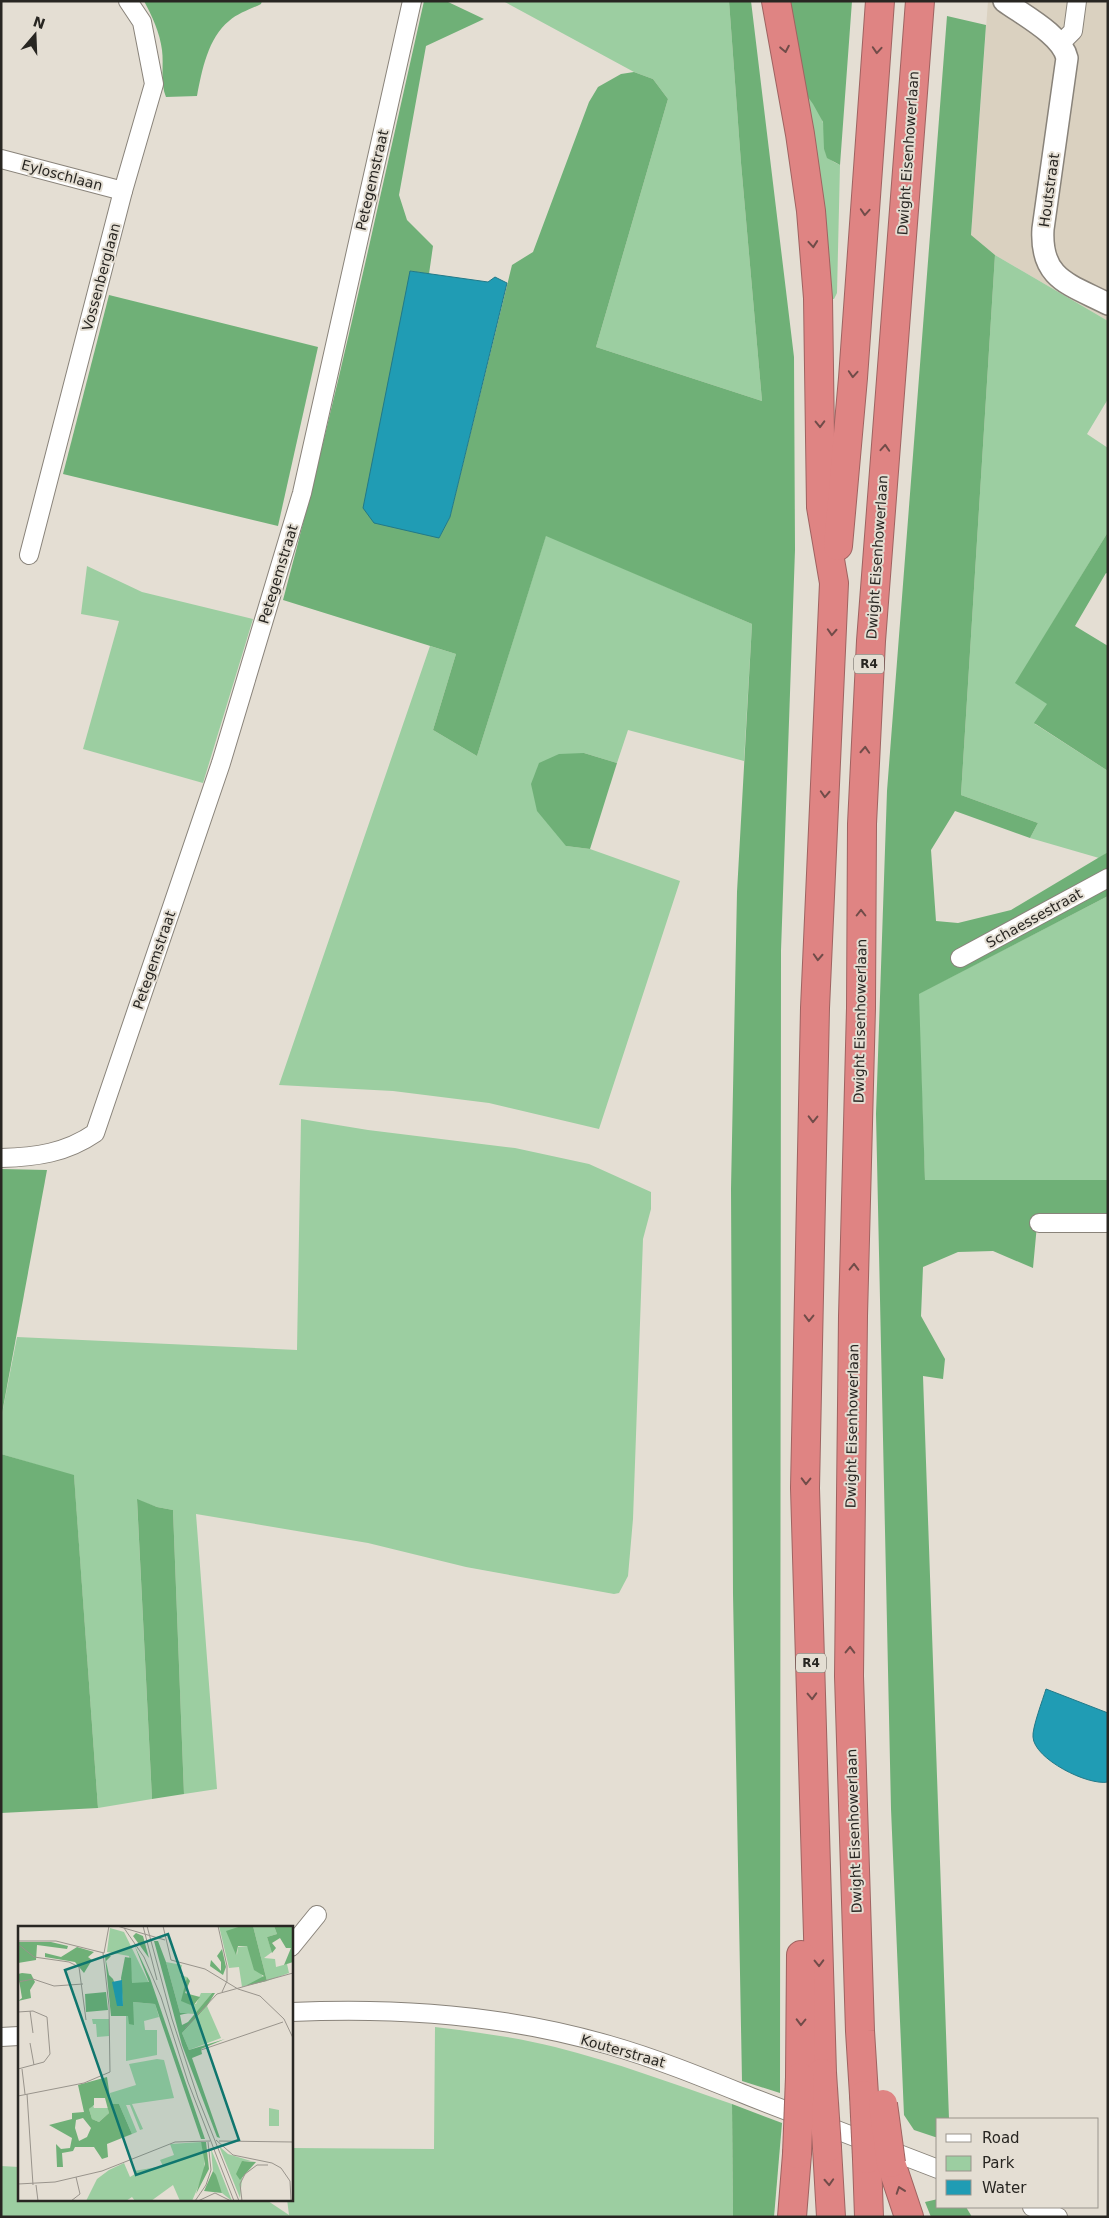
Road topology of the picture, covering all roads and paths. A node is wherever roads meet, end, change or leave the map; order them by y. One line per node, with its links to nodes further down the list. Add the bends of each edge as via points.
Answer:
1 (128, 1): 10 (street, Vossenberglaan, via 142,22 154,84)
2 (412, 1): 16 (street, Petegemstraat, via 302,494 221,763 95,1133 78,1145 52,1153)
3 (776, 1): 13 (highway, one-way to 13, via 811,211 818,298 821,507)
4 (880, 1): 13 (highway, R4, one-way to 13, via 853,378)
5 (1004, 1): 8 (street)
6 (1077, 1): 8 (street, via 1073,31)
7 (920, 8): 25 (highway, Dwight Eisenhowerlaan / R4, one-way to 7, bridge, via 874,2100 878,2057 860,2031 849,1676 862,824 871,641)
8 (1061, 44): 11 (street, Houtstraat, via 1067,65 1042,245 1052,270 1067,283)
9 (1, 159): 10 (street, Eyloschlaan)
10 (123, 191): 12 (street, Vossenberglaan)
11 (1108, 304)
12 (29, 555)
13 (834, 583): 24 (highway, R4, one-way to 24, via 815,1008 805,1488 817,1876)
14 (1108, 878): 15 (street, Schaessestraat)
15 (960, 958)
16 (1, 1158)
17 (1039, 1223): 18 (street)
18 (1108, 1223)
19 (317, 1915): 20 (street)
20 (292, 1946)
21 (292, 2012): 26 (street, Kouterstraat, via 433,2013 483,2018 607,2044)
22 (18, 2036): 23 (street)
23 (1, 2037)
24 (811, 2075): 28 (highway, bridge, via 797,2154); 29 (highway, R4, one-way to 29, bridge, via 827,2148)
25 (879, 2161): 30 (highway); 31 (highway, one-way to 25)
26 (936, 2169)
27 (1035, 2208): 32 (street)
28 (792, 2217)
29 (831, 2217)
30 (869, 2217)
31 (909, 2217)
32 (1058, 2217)

